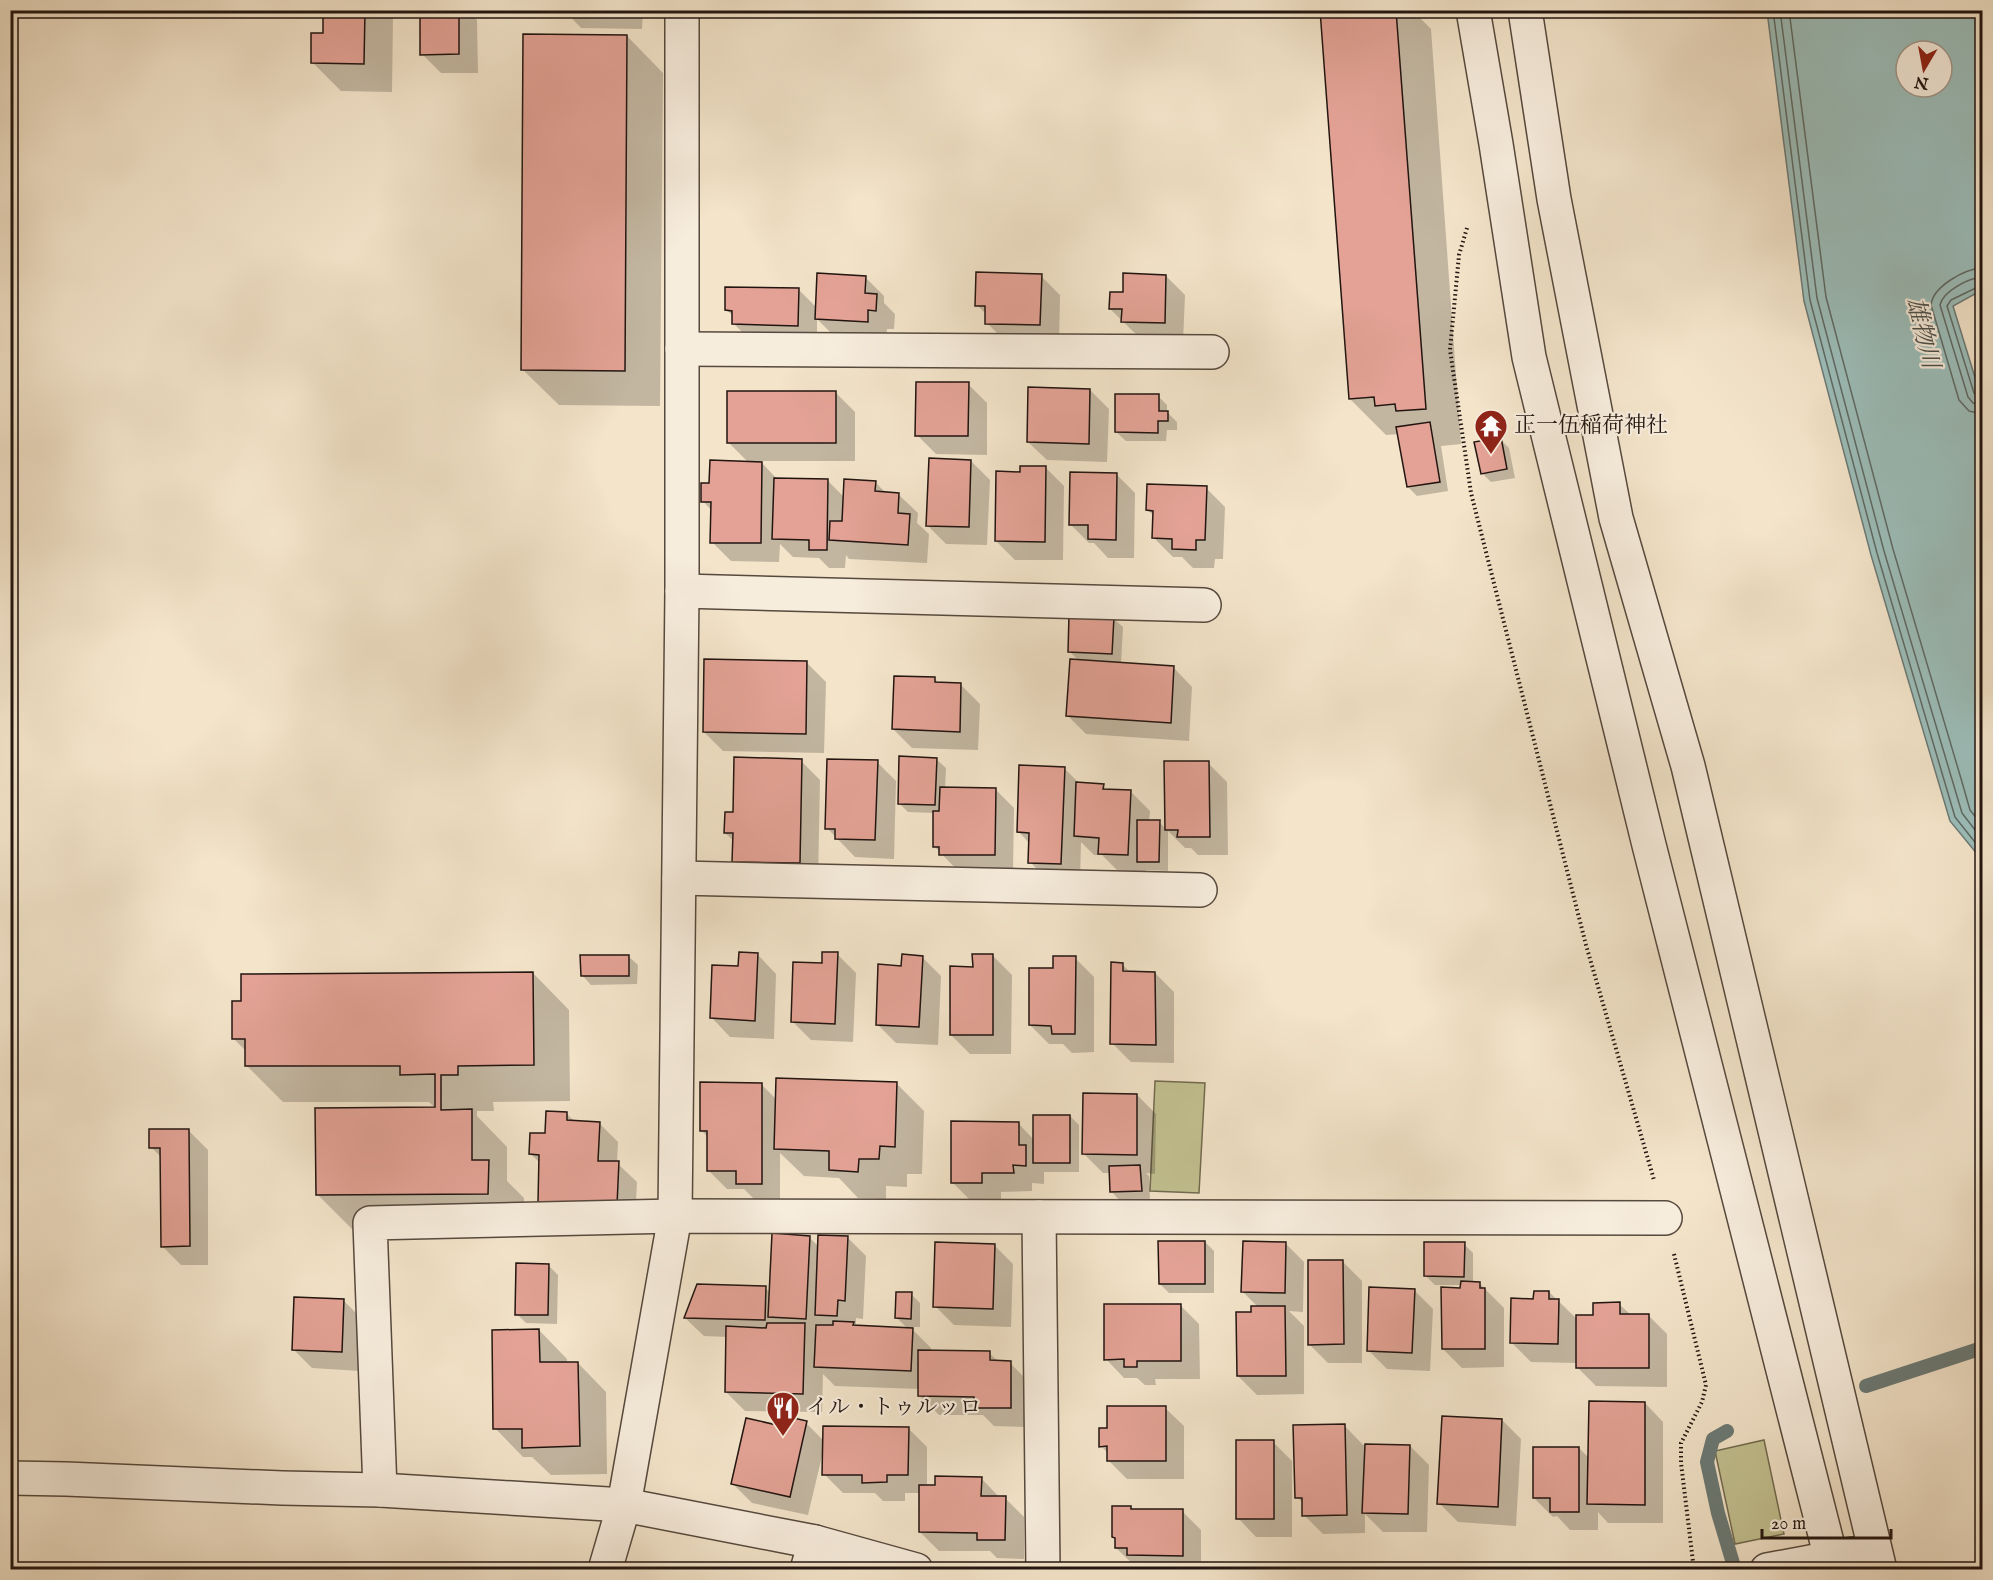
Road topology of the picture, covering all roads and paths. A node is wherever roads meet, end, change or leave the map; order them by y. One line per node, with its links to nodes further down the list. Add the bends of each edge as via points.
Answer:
1 (682, 10): 5 (street)
2 (1473, 10): 4 (street)
3 (1525, 10): 19 (street, via 1554,200 1616,518 1688,766)
4 (1504, 190): 13 (path, via 1471,215 1459,255 1450,351 1471,493 1587,945); 18 (street, via 1529,357 1649,845)
5 (682, 349): 6 (street); 7 (street)
6 (1212, 352)
7 (682, 591): 8 (street); 9 (street)
8 (1204, 605)
9 (679, 878): 10 (street); 11 (street)
10 (1200, 890)
11 (675, 1216): 12 (street); 15 (street, via 370,1223); 16 (street)
12 (1039, 1216): 13 (street); 22 (street)
13 (1665, 1218): 23 (path, via 1706,1385 1702,1402 1681,1443)
14 (10, 1479): 15 (street)
15 (380, 1490): 16 (street)
16 (624, 1505): 17 (street); 20 (street)
17 (811, 1556): 21 (street)
18 (1832, 1558): 19 (street); 24 (street)
19 (1878, 1560)
20 (605, 1569)
21 (916, 1569)
22 (1043, 1569)
23 (1694, 1569)
24 (1767, 1569)

